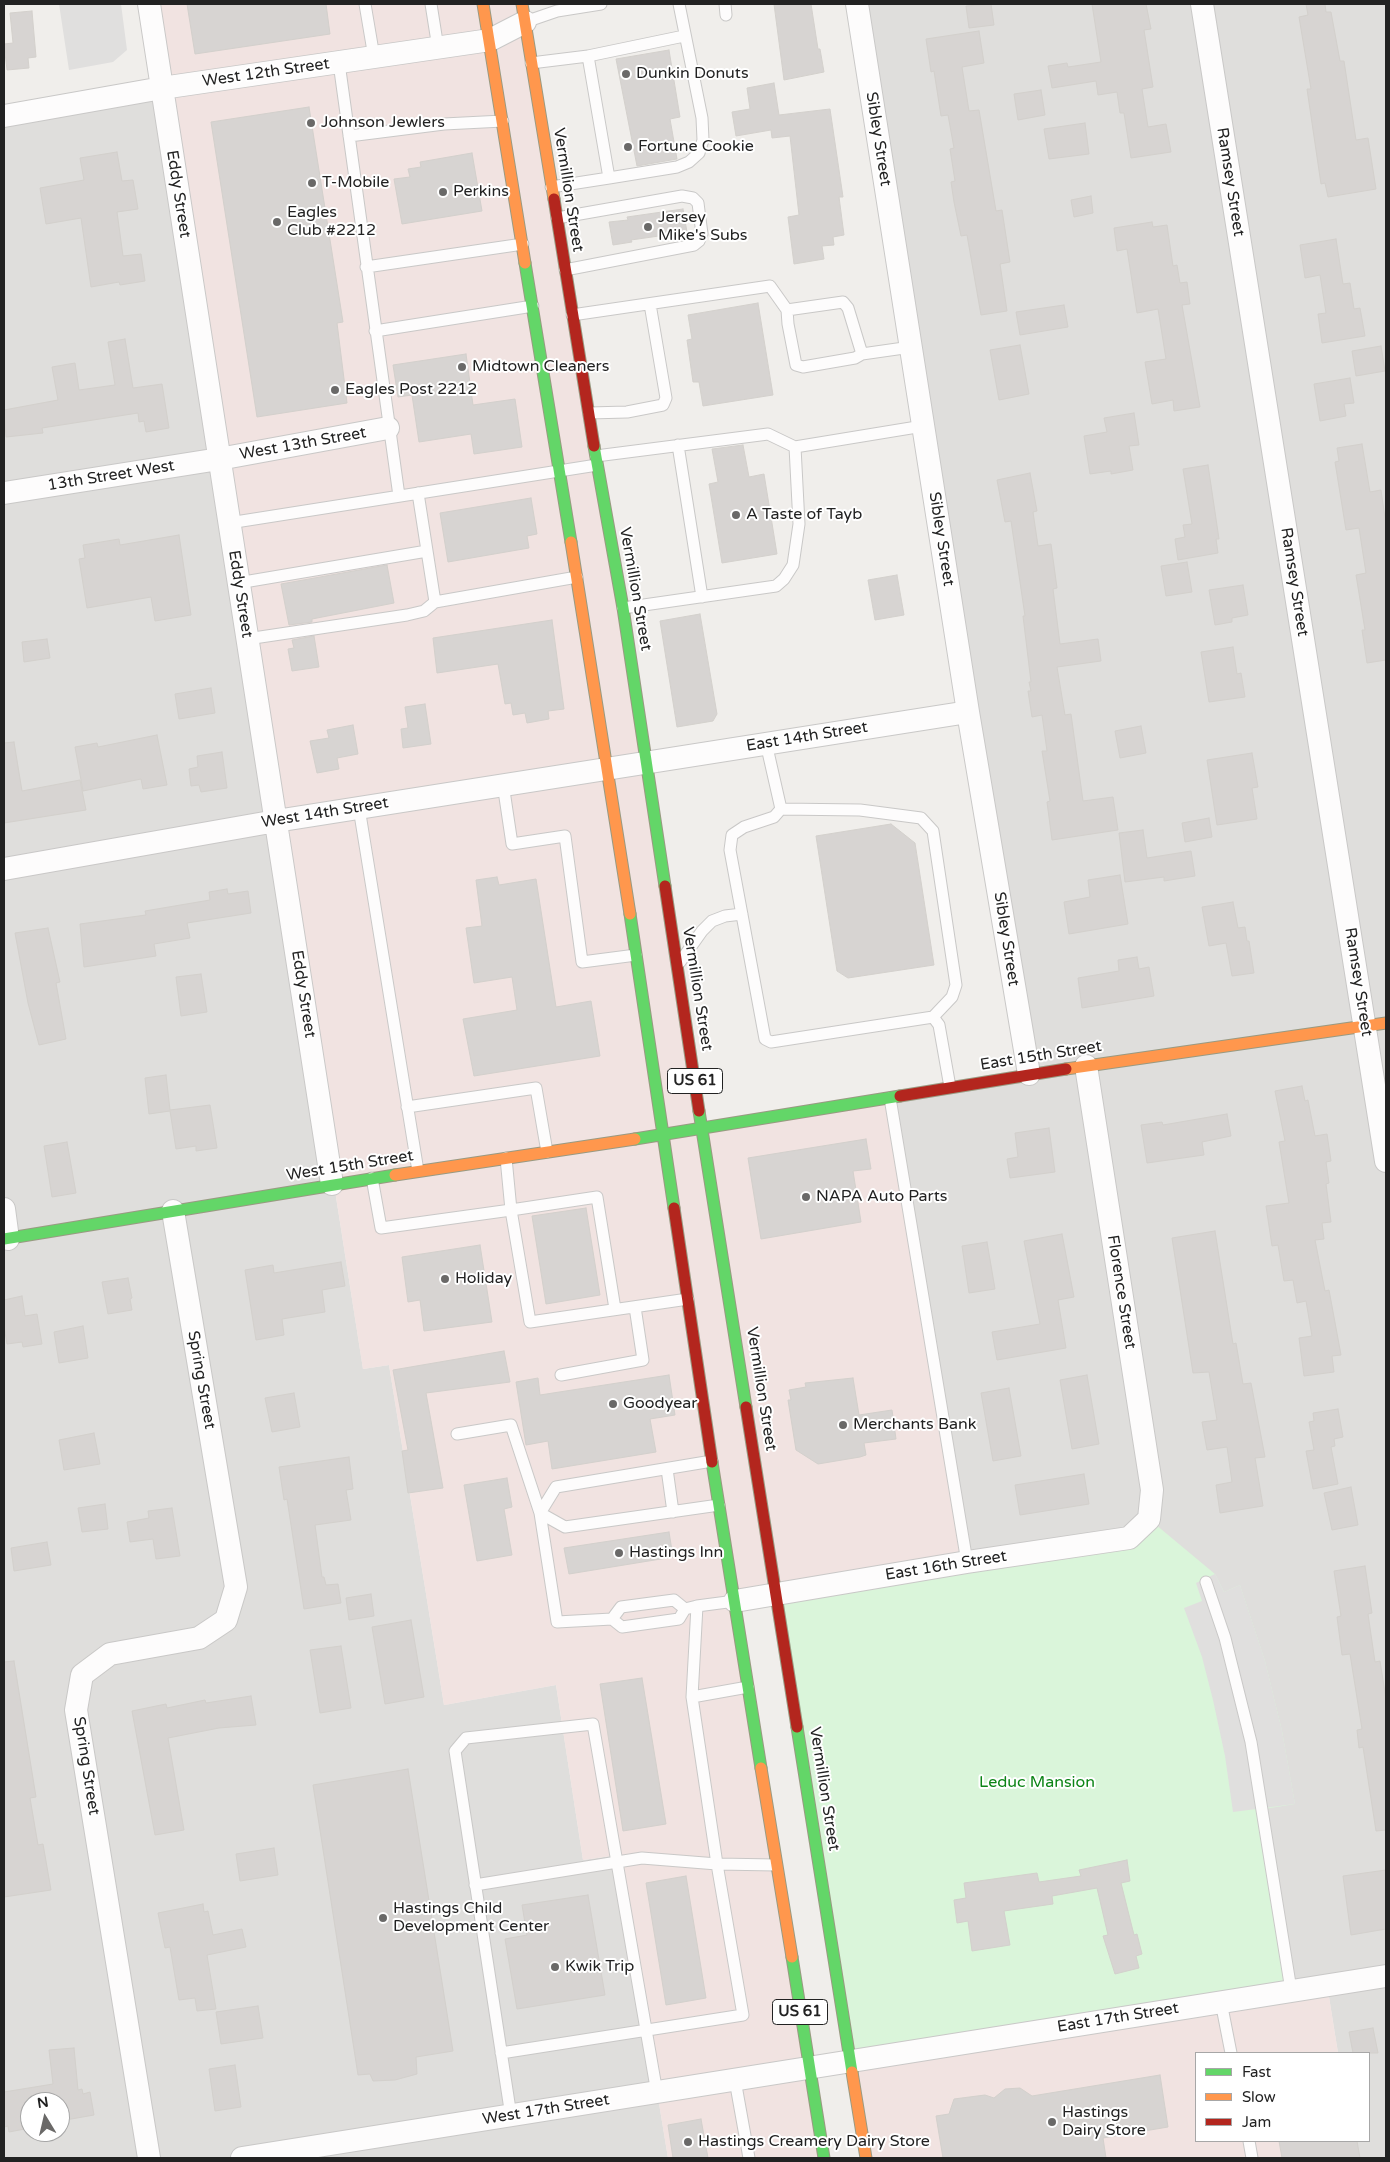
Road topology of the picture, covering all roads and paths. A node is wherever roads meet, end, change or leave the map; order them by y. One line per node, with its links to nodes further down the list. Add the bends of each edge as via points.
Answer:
1 (149, 4): 17 (street, Eddy Street)
2 (365, 4): 14 (lane)
3 (431, 4): 12 (lane)
4 (483, 4): 11 (main road, US 61)
5 (601, 4): 9 (lane)
6 (679, 4): 10 (lane)
7 (857, 4): 32 (street, Sibley Street)
8 (1202, 4): 66 (street, Ramsey Street)
9 (524, 13): 11 (street, West 12th Street); 16 (main road, Vermillion Street / US 61)
10 (684, 36): 13 (lane); 21 (lane, via 702,118 704,140 699,153 677,167)
11 (490, 40): 12 (street, West 12th Street); 19 (main road, US 61)
12 (438, 48): 14 (street, West 12th Street)
13 (588, 56): 16 (lane); 21 (lane)
14 (374, 57): 15 (street, West 12th Street)
15 (339, 62): 17 (street, West 12th Street); 20 (lane)
16 (531, 64): 22 (main road, Vermillion Street / US 61)
17 (162, 88): 18 (street, West 12th Street); 39 (street, Eddy Street)
18 (4, 116)
19 (503, 121): 20 (lane, via 444,124); 24 (main road, US 61)
20 (349, 136): 25 (lane)
21 (609, 178): 22 (lane)
22 (551, 187): 23 (main road, Vermillion Street / US 61)
23 (556, 218): 26 (main road, Vermillion Street / US 61); 26 (lane, via 682,196 693,198 698,203 702,234 694,245)
24 (523, 244): 25 (lane); 28 (main road, US 61)
25 (366, 267): 31 (lane)
26 (565, 270): 30 (main road, Vermillion Street / US 61)
27 (650, 304): 29 (lane, via 770,286); 30 (lane); 34 (lane, via 666,398 663,405 626,412)
28 (533, 306): 31 (lane); 41 (main road, US 61)
29 (787, 310): 33 (lane, via 843,302 848,308); 33 (lane, via 796,365 803,367)
30 (572, 315): 34 (main road, Vermillion Street / US 61)
31 (375, 331): 36 (lane)
32 (911, 347): 33 (lane); 35 (street, Sibley Street)
33 (862, 354)
34 (589, 412): 40 (main road, Vermillion Street / US 61)
35 (924, 426): 38 (lane); 53 (street, Sibley Street)
36 (388, 428): 39 (street, West 13th Street); 44 (lane)
37 (678, 445): 38 (lane, via 768,434); 40 (lane); 49 (lane)
38 (795, 447): 49 (lane, via 799,524 793,565 776,586)
39 (219, 459): 42 (street, 13th Street West); 45 (street, Eddy Street)
40 (596, 460): 41 (lane); 51 (main road, Vermillion Street / US 61)
41 (560, 471): 43 (lane); 47 (main road, US 61)
42 (4, 493)
43 (418, 493): 44 (lane); 46 (lane)
44 (399, 496): 45 (lane)
45 (229, 523): 48 (street, Eddy Street)
46 (427, 552): 48 (lane); 50 (lane)
47 (577, 577): 50 (lane); 56 (main road, US 61)
48 (238, 583): 52 (street, Eddy Street)
49 (702, 597): 51 (lane)
50 (436, 602): 52 (lane, via 424,611 407,615)
51 (623, 608): 55 (main road, Vermillion Street / US 61)
52 (247, 639): 60 (street, Eddy Street)
53 (968, 712): 54 (street, East 14th Street); 68 (street, Sibley Street)
54 (766, 743): 55 (street, East 14th Street); 59 (lane)
55 (646, 761): 56 (street, West 14th Street); 64 (main road, Vermillion Street / US 61)
56 (608, 768): 57 (street, West 14th Street); 63 (main road, US 61)
57 (503, 784): 58 (street, West 14th Street); 63 (lane, via 512,844 564,836 582,962)
58 (359, 808): 60 (street, West 14th Street); 71 (lane)
59 (781, 809): 62 (lane, via 774,816 744,826 732,835 730,850); 65 (lane, via 860,810 920,818 933,831 956,984 952,997)
60 (276, 821): 61 (street, West 14th Street); 79 (street, Eddy Street)
61 (4, 869)
62 (742, 914): 64 (lane, via 712,921); 65 (lane, via 765,1039 771,1042)
63 (637, 955): 73 (main road, US 61)
64 (677, 966): 72 (main road, Vermillion Street / US 61)
65 (933, 1017): 69 (lane, via 939,1025)
66 (1376, 1025): 67 (main road, East 15th Street); 76 (street, Ramsey Street)
67 (1086, 1066): 68 (main road, East 15th Street); 94 (street, Florence Street, via 1152,1490)
68 (1029, 1074): 69 (main road, East 15th Street)
69 (950, 1087): 70 (main road, East 15th Street)
70 (890, 1098): 72 (main road, East 15th Street); 95 (lane)
71 (407, 1107): 74 (lane, via 536,1088); 77 (lane)
72 (702, 1129): 73 (main road, West 15th Street); 97 (main road, Vermillion Street / US 61)
73 (664, 1135): 74 (main road, West 15th Street); 84 (main road, US 61)
74 (547, 1152): 75 (main road, West 15th Street)
75 (506, 1158): 77 (main road, West 15th Street); 81 (lane)
76 (1386, 1161)
77 (418, 1172): 78 (main road, West 15th Street)
78 (372, 1178): 79 (main road, West 15th Street); 81 (lane, via 381,1228)
79 (332, 1184): 82 (main road, West 15th Street)
80 (4, 1209): 83 (street)
81 (511, 1210): 86 (lane, via 530,1322); 86 (lane, via 597,1197)
82 (173, 1211): 83 (main road, West 15th Street); 120 (street, Spring Street, via 236,1587 226,1620 199,1638 110,1654 82,1675 76,1710)
83 (6, 1239)
84 (688, 1299): 85 (lane); 89 (main road, US 61)
85 (635, 1307): 86 (lane); 87 (lane, via 643,1360)
86 (615, 1310)
87 (561, 1374)
88 (457, 1434): 93 (lane, via 511,1425)
89 (712, 1461): 90 (lane); 91 (main road, US 61)
90 (667, 1469): 92 (lane); 93 (lane, via 556,1487)
91 (719, 1505): 92 (lane); 98 (main road, US 61)
92 (673, 1512): 93 (lane, via 565,1527)
93 (540, 1513): 101 (lane, via 557,1622)
94 (1150, 1519): 95 (street, East 16th Street, via 1129,1538)
95 (967, 1562): 97 (street, East 16th Street)
96 (1206, 1582): 109 (lane, via 1225,1638 1251,1742)
97 (777, 1593): 98 (street, East 16th Street); 114 (main road, Vermillion Street / US 61)
98 (735, 1601): 99 (lane); 102 (main road, US 61)
99 (697, 1606): 100 (lane); 103 (lane)
100 (685, 1609): 101 (lane, via 679,1619 669,1621 622,1627); 101 (lane, via 674,1600 621,1607)
101 (612, 1619)
102 (748, 1687): 103 (lane); 106 (main road, US 61)
103 (692, 1697): 105 (lane)
104 (617, 1862): 105 (lane, via 642,1858); 107 (lane); 107 (lane, via 593,1724 466,1738 455,1751); 111 (lane)
105 (717, 1864): 106 (lane); 111 (lane, via 743,2015)
106 (776, 1866): 115 (main road, US 61)
107 (475, 1885): 113 (lane)
108 (1386, 1976): 109 (street, East 17th Street)
109 (1291, 1990): 110 (street, East 17th Street)
110 (1221, 2002): 112 (lane); 114 (street, East 17th Street)
111 (647, 2032): 113 (lane); 117 (lane)
112 (1231, 2052)
113 (501, 2053): 118 (lane)
114 (850, 2062): 115 (street, West 17th Street); 124 (main road, Vermillion Street / US 61)
115 (809, 2069): 116 (street, West 17th Street); 123 (main road, US 61)
116 (735, 2080): 117 (street, West 17th Street); 122 (lane)
117 (657, 2093): 118 (street, West 17th Street)
118 (511, 2116): 121 (street, West 17th Street)
119 (1249, 2142): 125 (lane)
120 (149, 2158)
121 (242, 2158)
122 (749, 2158)
123 (824, 2158)
124 (866, 2158)
125 (1252, 2158)

